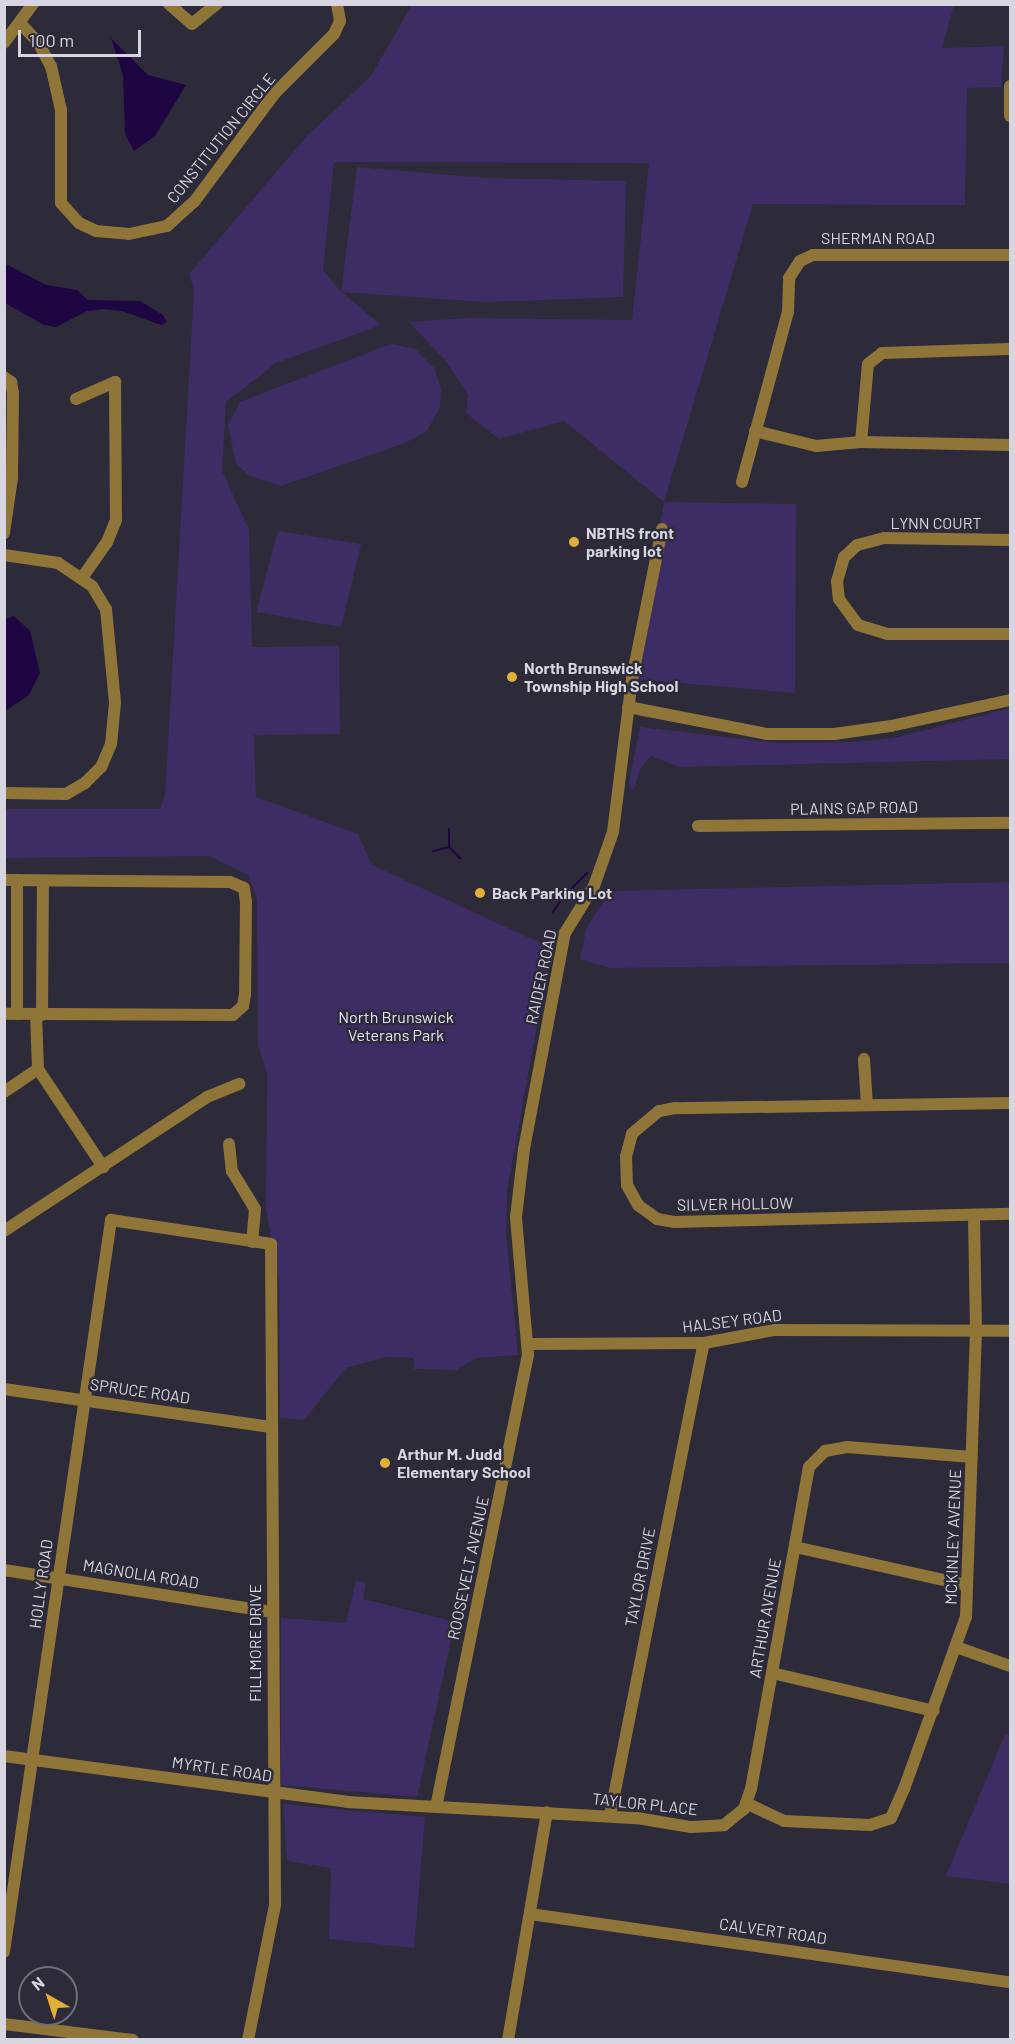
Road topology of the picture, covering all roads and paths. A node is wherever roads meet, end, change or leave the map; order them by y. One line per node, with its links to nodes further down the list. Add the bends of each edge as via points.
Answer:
1 (33, 4): 5 (street)
2 (168, 4): 3 (street, via 192,24)
3 (217, 4)
4 (337, 4): 5 (street, CONSTITUTION CIRCLE, via 340,21 334,34 275,93 194,202 167,226 129,234 96,231 79,223 61,202 62,110 54,77 38,42)
5 (20, 23): 6 (street)
6 (4, 43)
7 (1011, 86): 8 (street)
8 (1011, 116)
9 (1011, 255): 13 (street, SHERMAN ROAD, via 813,255 800,261 789,278 788,312)
10 (1011, 350): 14 (street, via 882,353 868,364)
11 (4, 377): 18 (street, via 11,382 13,402 12,478)
12 (76, 399): 21 (street, via 115,382 116,520 107,543)
13 (755, 431): 14 (street, via 816,446); 16 (street, SHERMAN ROAD)
14 (861, 442): 15 (street)
15 (1011, 445)
16 (742, 482)
17 (662, 529): 24 (street, RAIDER ROAD)
18 (4, 533)
19 (1011, 540): 22 (street, LYNN COURT, via 884,538 857,545 850,551 844,557 837,581 839,599 858,625 887,634)
20 (4, 555): 21 (street, via 58,562)
21 (82, 578): 25 (street, via 106,609 115,703 111,744 101,767 66,794)
22 (1011, 634)
23 (1011, 700): 24 (street, via 834,734 768,734)
24 (628, 707): 44 (street, RAIDER ROAD, via 606,859 565,933 561,950 517,1190)
25 (4, 793)
26 (1011, 823): 27 (street, PLAINS GAP ROAD)
27 (698, 826)
28 (11, 880): 29 (street); 30 (street)
29 (43, 881): 31 (street); 31 (street, via 239,883 244,888 246,903 245,994 237,1013 220,1016)
30 (10, 1014): 31 (street)
31 (39, 1015): 33 (street)
32 (864, 1059): 37 (street)
33 (38, 1069): 35 (street); 39 (street)
34 (239, 1084): 39 (street, via 207,1097)
35 (4, 1092)
36 (1011, 1103): 37 (street, SILVER HOLLOW)
37 (867, 1105): 41 (street, SILVER HOLLOW, via 659,1111 632,1134 626,1156 627,1185 638,1205 657,1219 674,1222)
38 (229, 1144): 43 (street, via 232,1171 255,1209)
39 (103, 1167): 42 (street)
40 (1011, 1214): 41 (street, SILVER HOLLOW)
41 (974, 1215): 46 (street, MCKINLEY AVENUE)
42 (4, 1230)
43 (252, 1242): 50 (street, HOLLY ROAD, via 111,1220); 51 (street, FILLMORE DRIVE, via 271,1244)
44 (519, 1264): 48 (street, ROOSEVELT AVENUE)
45 (1011, 1331): 46 (street, HALSEY ROAD)
46 (976, 1332): 47 (street, HALSEY ROAD, via 774,1330); 52 (street, MCKINLEY AVENUE)
47 (704, 1343): 48 (street, HALSEY ROAD); 68 (street, TAYLOR DRIVE)
48 (529, 1344): 66 (street, ROOSEVELT AVENUE)
49 (4, 1389): 50 (street, SPRUCE ROAD)
50 (85, 1400): 51 (street, SPRUCE ROAD); 55 (street, HOLLY ROAD)
51 (271, 1427): 57 (street, FILLMORE DRIVE)
52 (972, 1456): 53 (street, ARTHUR AVENUE, via 847,1447 825,1451 809,1467); 56 (street, MCKINLEY AVENUE)
53 (795, 1547): 56 (street); 60 (street, ARTHUR AVENUE)
54 (4, 1570): 55 (street, MAGNOLIA ROAD)
55 (59, 1577): 57 (street, MAGNOLIA ROAD); 63 (street, HOLLY ROAD)
56 (967, 1585): 58 (street, MCKINLEY AVENUE, via 966,1617)
57 (272, 1612): 64 (street, FILLMORE DRIVE)
58 (956, 1647): 59 (street); 61 (street, MCKINLEY AVENUE)
59 (1011, 1666)
60 (772, 1673): 61 (street); 65 (street, ARTHUR AVENUE)
61 (934, 1711): 65 (street, MCKINLEY AVENUE, via 891,1818 870,1825 784,1821)
62 (4, 1756): 63 (street, MYRTLE ROAD)
63 (33, 1760): 64 (street, MYRTLE ROAD); 70 (street, HOLLY ROAD)
64 (272, 1793): 66 (street, MYRTLE ROAD); 74 (street, FILLMORE DRIVE, via 275,1905)
65 (746, 1803): 68 (street, TAYLOR PLACE, via 730,1822 710,1827)
66 (436, 1807): 67 (street, TAYLOR PLACE)
67 (547, 1812): 68 (street, TAYLOR PLACE); 69 (street)
68 (610, 1816)
69 (530, 1914): 71 (street, CALVERT ROAD); 75 (street)
70 (4, 1952)
71 (1011, 1982)
72 (4, 2024): 73 (street)
73 (133, 2040)
74 (248, 2040)
75 (508, 2040)

